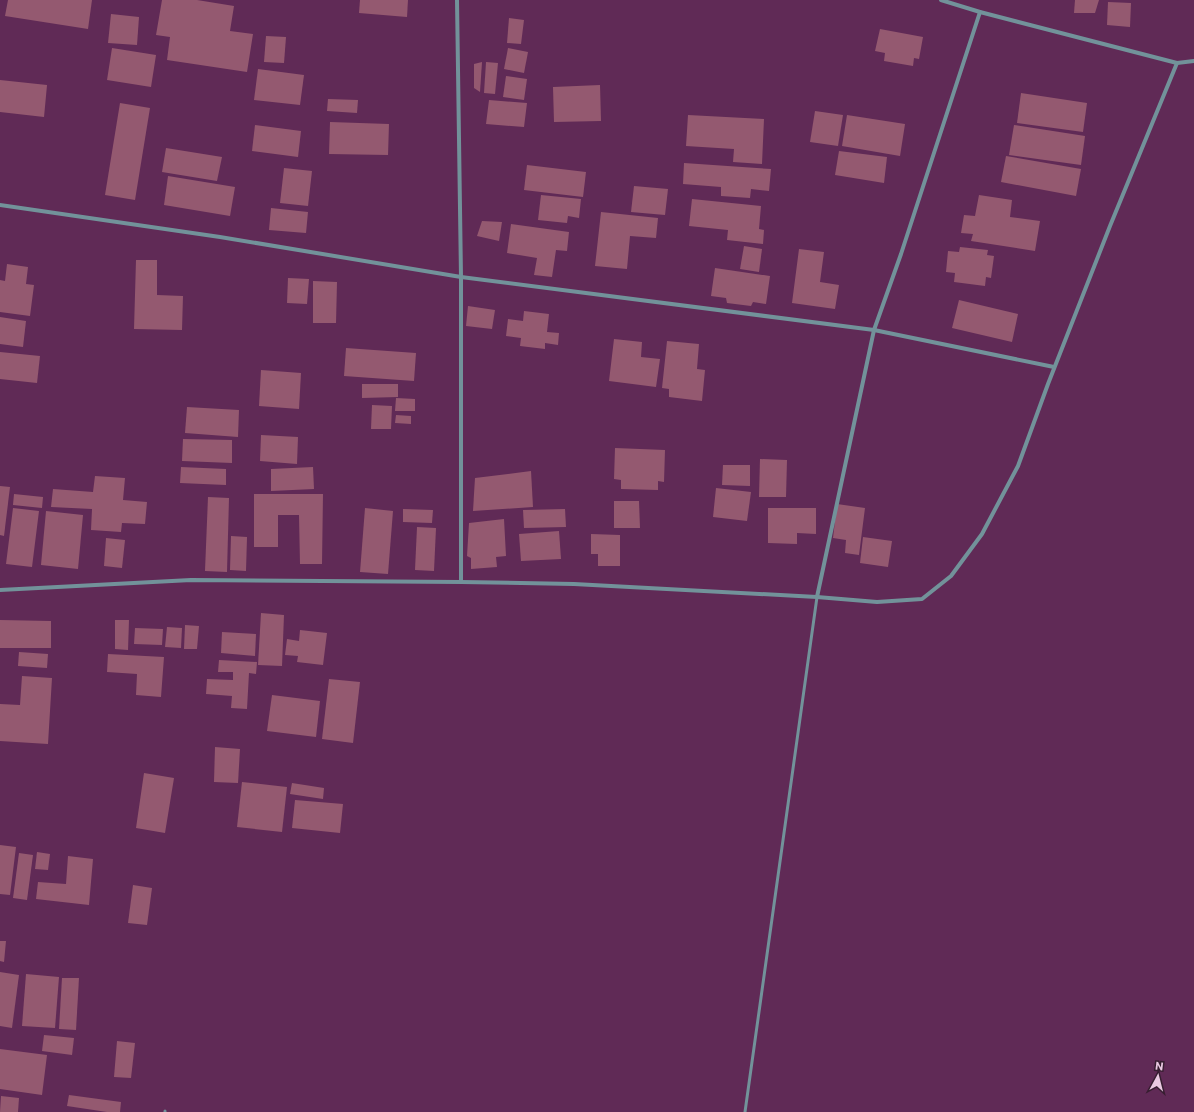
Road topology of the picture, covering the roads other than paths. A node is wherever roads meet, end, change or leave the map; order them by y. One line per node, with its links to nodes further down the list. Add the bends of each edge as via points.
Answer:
1 (457, 0): 7 (street)
2 (941, 0): 3 (street)
3 (980, 12): 5 (street); 8 (street)
4 (1194, 61): 5 (street)
5 (1177, 63): 9 (street)
6 (0, 205): 7 (street, via 227,238)
7 (461, 277): 8 (street); 10 (street)
8 (874, 330): 9 (street); 12 (street)
9 (1054, 367): 12 (street, via 1018,466 982,534 951,576 922,599 877,602)
10 (461, 582): 11 (street, via 191,580); 12 (street, via 574,584)
11 (0, 590)
12 (817, 597): 13 (lane)
13 (745, 1112)

